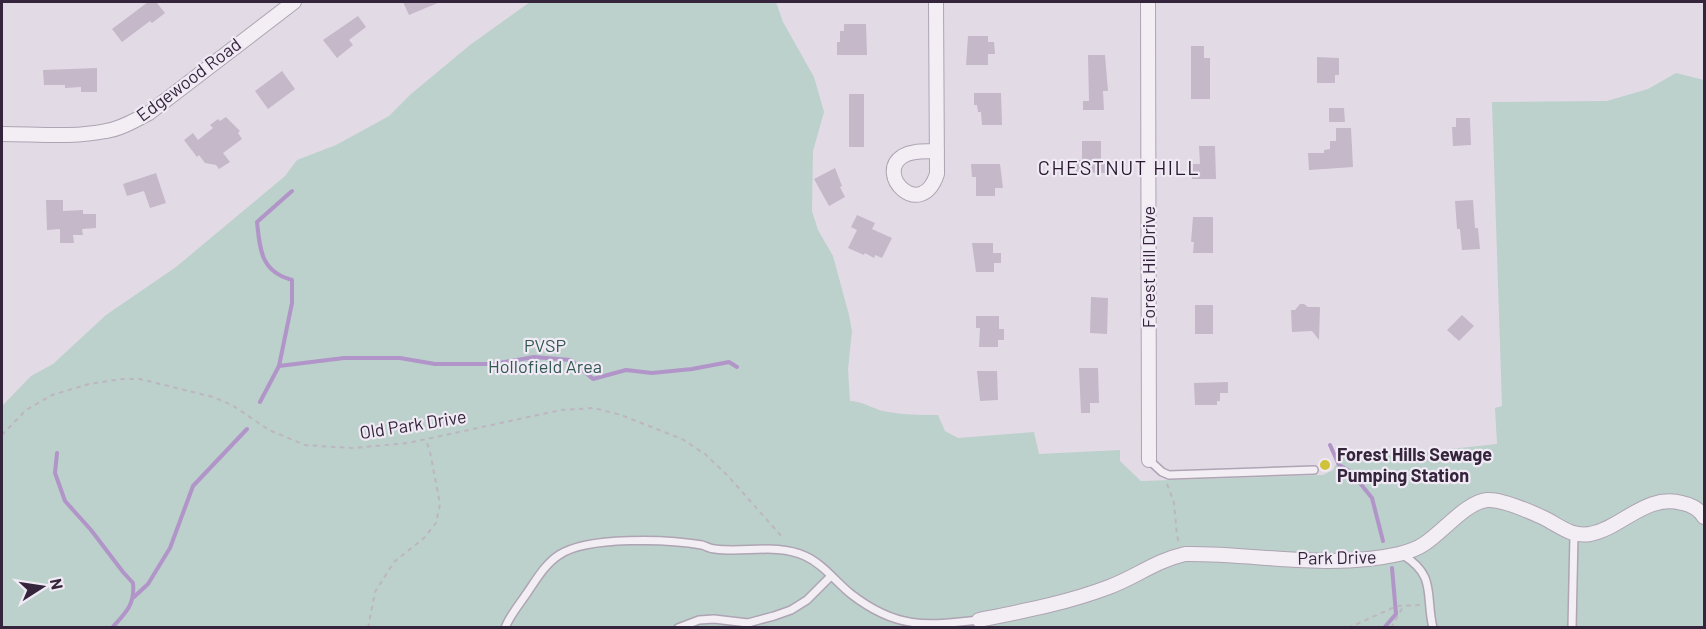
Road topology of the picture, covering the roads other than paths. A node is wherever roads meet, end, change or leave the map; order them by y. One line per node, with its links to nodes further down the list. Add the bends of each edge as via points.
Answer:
1 (294, 2): 4 (street, Edgewood Road, via 130,124 82,134)
2 (936, 2): 5 (street)
3 (1148, 2): 6 (street, Forest Hill Drive)
4 (2, 134)
5 (937, 151): 5 (street, via 937,174 927,192 906,193 898,186 894,178 900,159 914,152)
6 (1149, 460): 7 (lane, via 1169,475)
7 (1314, 470)
8 (1704, 517): 9 (street, via 1688,504 1674,500 1658,502 1603,530)
9 (1574, 535): 10 (street, Park Drive, via 1544,518 1487,500 1476,504 1424,544); 16 (lane)
10 (1400, 554): 12 (street, Park Drive, via 1345,561 1185,554 1160,561 1113,586 1074,600); 15 (lane, via 1417,564 1426,580)
11 (831, 576): 12 (lane, via 883,614 906,623); 13 (lane, via 804,555 778,550 713,549 659,541 585,544 556,556); 14 (lane, via 807,600 783,613 748,623 714,619)
12 (979, 623)
13 (505, 627)
14 (678, 627)
15 (1433, 627)
16 (1572, 627)

